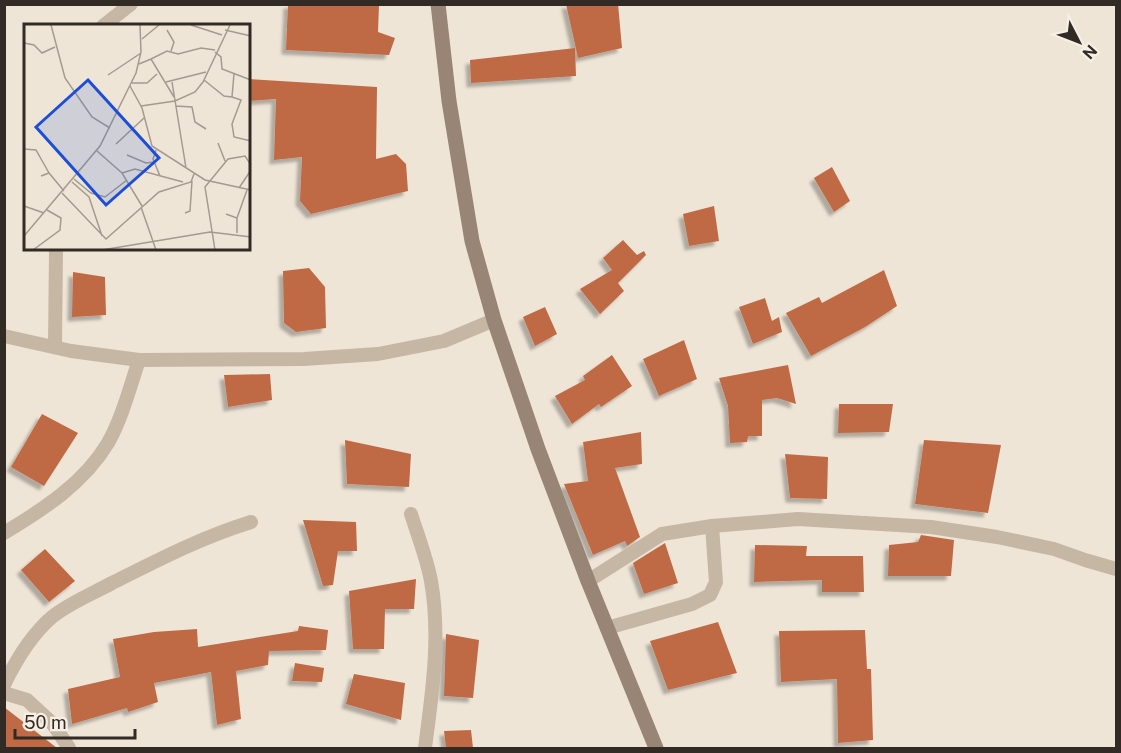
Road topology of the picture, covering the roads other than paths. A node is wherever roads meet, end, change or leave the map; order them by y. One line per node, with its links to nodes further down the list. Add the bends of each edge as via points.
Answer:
1 (132, 4): 3 (street)
2 (438, 4): 5 (main road, via 448,101 472,242)
3 (106, 24)
4 (56, 250): 7 (street)
5 (494, 321): 8 (street, via 444,341 378,354 280,360); 14 (main road)
6 (4, 336): 7 (street)
7 (55, 347): 8 (street)
8 (139, 360): 12 (street, via 108,442 79,481)
9 (411, 514): 19 (street, via 430,580 436,629)
10 (252, 522): 16 (street, via 186,546 53,616 37,632)
11 (712, 526): 13 (street, via 798,519 931,527 1054,549); 14 (street, via 663,534); 15 (street, via 716,582 710,595 692,604)
12 (4, 532)
13 (1116, 569)
14 (588, 581): 15 (main road)
15 (608, 628): 20 (main road)
16 (4, 685)
17 (4, 693): 18 (street, via 27,700 52,724)
18 (69, 748)
19 (425, 748)
20 (656, 748)

